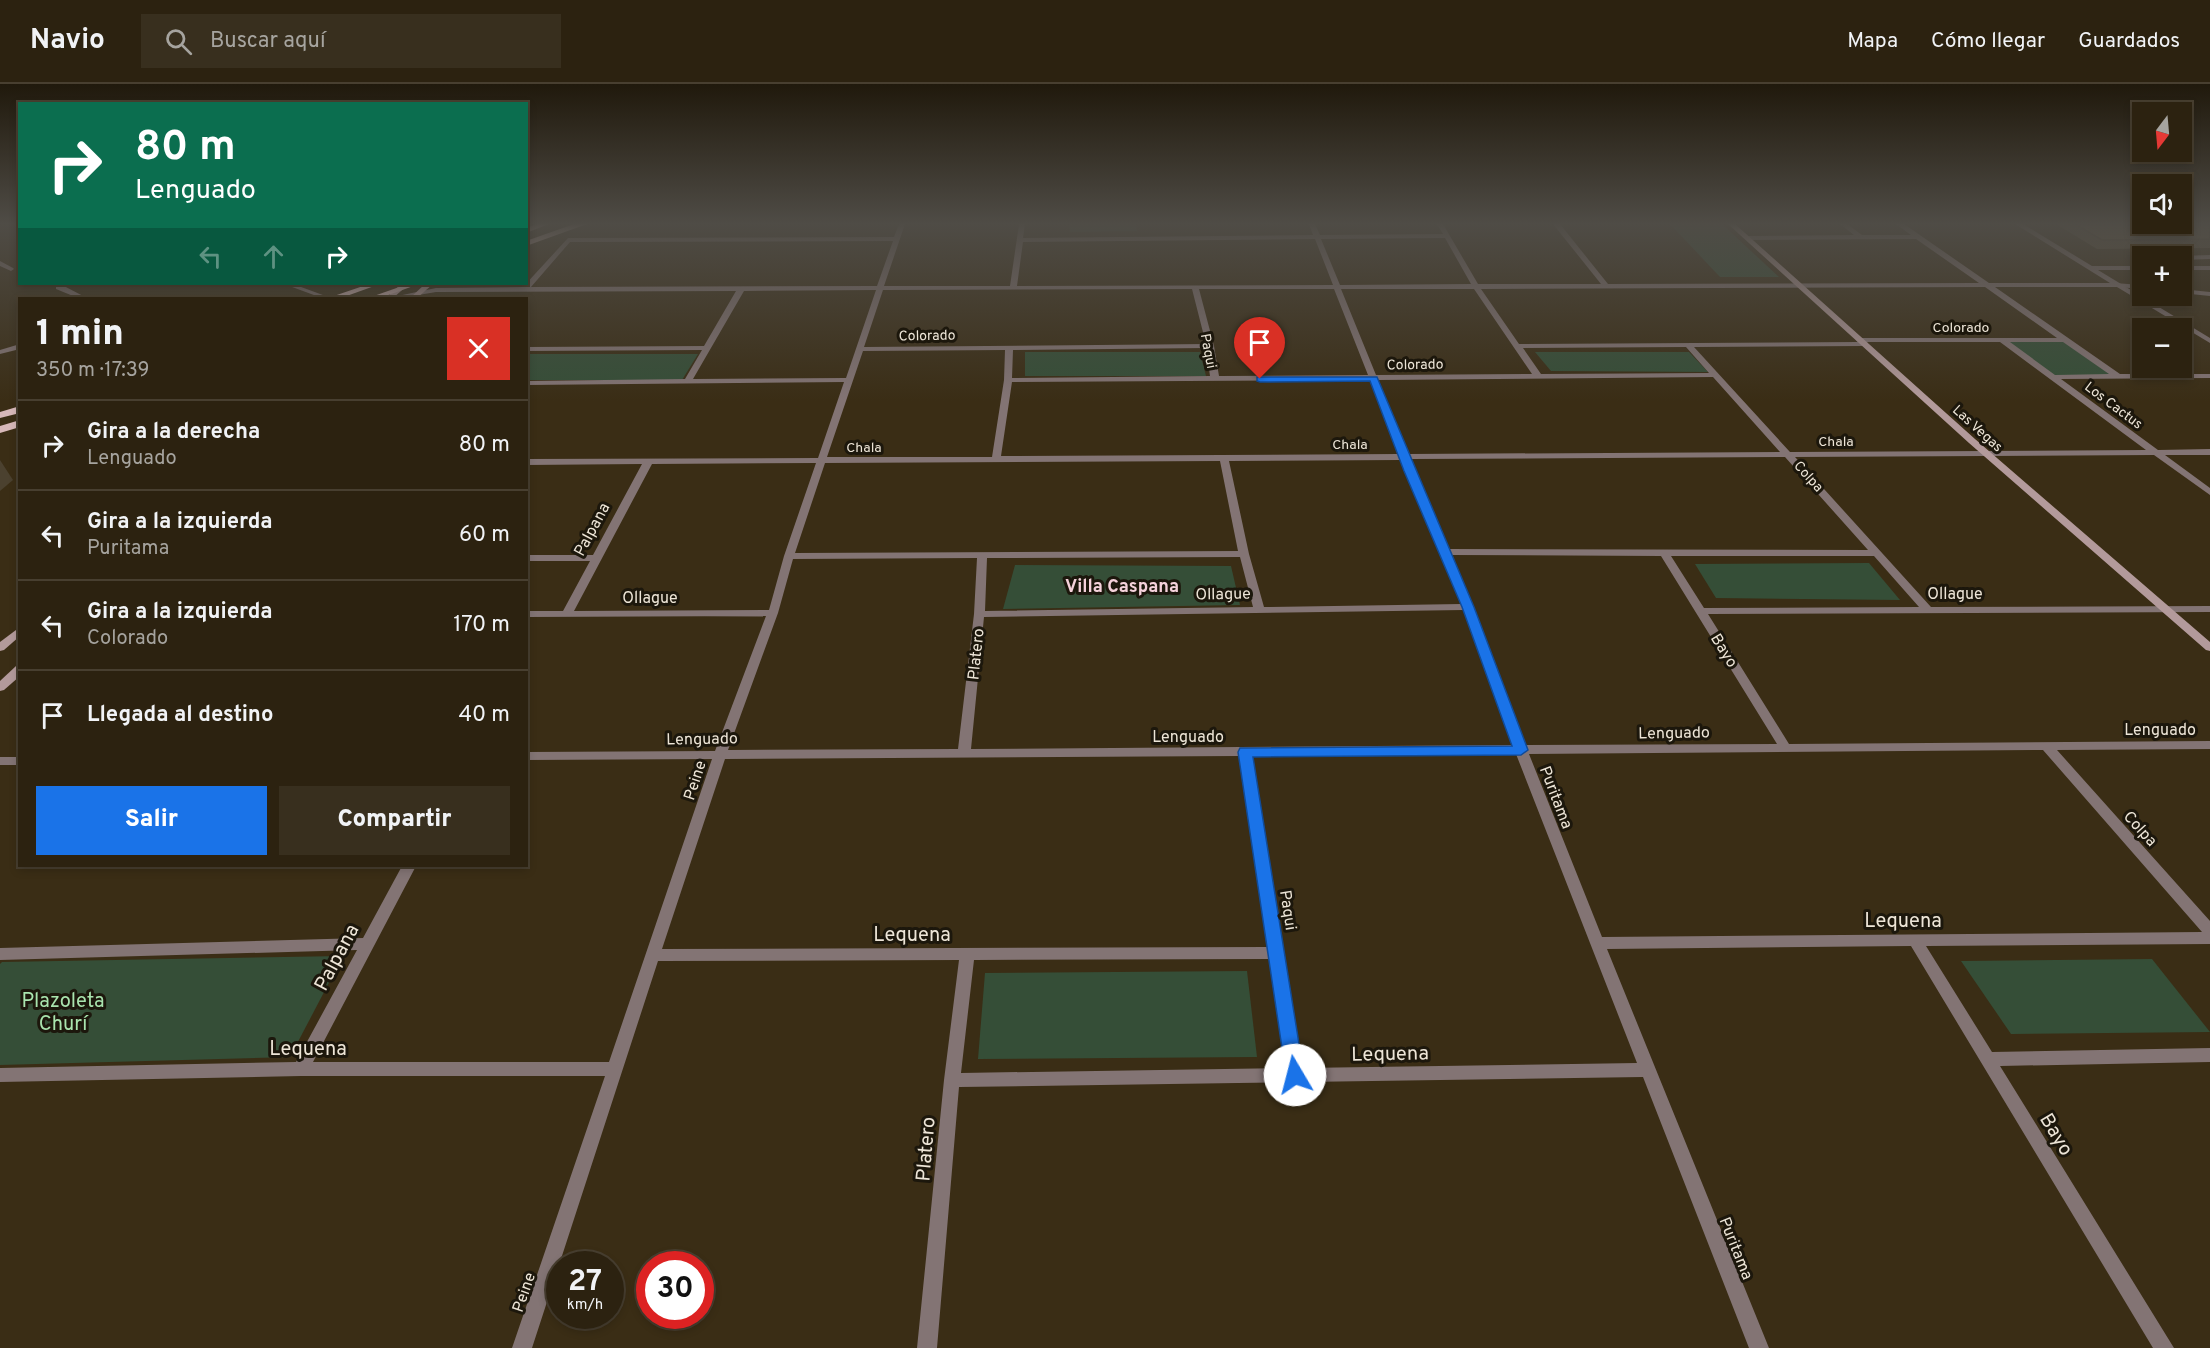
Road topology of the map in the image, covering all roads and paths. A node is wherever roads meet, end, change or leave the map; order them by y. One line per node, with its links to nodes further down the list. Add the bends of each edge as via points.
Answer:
1 (530, 283): 23 (street)
2 (882, 283): 21 (street, Peine)
3 (1014, 283): 22 (street)
4 (1334, 283): 19 (street, Puritama)
5 (1474, 283): 20 (street)
6 (1604, 283): 14 (street)
7 (1797, 283): 15 (main road, Las Vegas)
8 (1983, 283): 12 (street, Los Cactus)
9 (2114, 283): 13 (street)
10 (291, 285): 30 (street)
11 (373, 285): 31 (main road)
12 (1986, 285): 13 (street); 15 (street); 34 (street, Los Cactus)
13 (2117, 285): 16 (street); 35 (street)
14 (1606, 286): 15 (street); 20 (street)
15 (1800, 286): 36 (main road, Las Vegas)
16 (2132, 286)
17 (59, 287): 29 (street)
18 (1195, 287): 19 (street); 22 (street); 38 (street, Paqui)
19 (1336, 287): 20 (street); 52 (street, Puritama)
20 (1476, 287): 39 (street)
21 (880, 288): 22 (street); 24 (street); 44 (street, Peine)
22 (1013, 288)
23 (525, 289): 24 (street); 25 (street)
24 (741, 289): 42 (street)
25 (416, 292): 27 (main road)
26 (2192, 292): 28 (street)
27 (396, 293): 32 (main road)
28 (2210, 294)
29 (81, 297)
30 (324, 297)
31 (336, 297)
32 (378, 297)
33 (2002, 340): 34 (street, Colorado); 36 (street, Colorado); 50 (street, Los Cactus)
34 (2063, 340): 48 (street, Los Cactus)
35 (2210, 341)
36 (1862, 342): 37 (street, Colorado); 63 (main road, Las Vegas)
37 (1688, 345): 39 (street, Colorado); 46 (street, Colpa)
38 (1210, 346): 41 (street, Colorado); 51 (street, Paqui)
39 (1516, 346): 47 (street)
40 (18, 347): 45 (street)
41 (1009, 347): 44 (street, Colorado); 54 (street)
42 (706, 348): 43 (street); 55 (street)
43 (528, 349)
44 (861, 349): 53 (street, Peine)
45 (0, 352)
46 (1714, 375): 47 (street, Colorado); 64 (street, Colpa)
47 (1538, 376): 52 (street, Colorado)
48 (2117, 376): 49 (street); 50 (street)
49 (2210, 376)
50 (2055, 377): 61 (street, Los Cactus)
51 (1215, 379): 52 (street, Colorado); 54 (street, Colorado)
52 (1373, 379): 65 (street, Puritama)
53 (848, 380): 55 (street); 68 (street, Peine)
54 (1008, 380): 67 (street)
55 (688, 381): 56 (street)
56 (528, 383)
57 (18, 409): 58 (main road)
58 (0, 415)
59 (18, 424): 60 (main road)
60 (0, 430)
61 (2155, 452): 62 (street, Chala); 63 (street, Chala); 71 (street, Los Cactus)
62 (2210, 452)
63 (1987, 453): 64 (street, Chala); 81 (main road, Las Vegas)
64 (1789, 454): 65 (street, Chala); 73 (street, Colpa)
65 (1404, 457): 66 (street, Chala); 72 (street, Puritama)
66 (1224, 458): 67 (street, Chala); 74 (street)
67 (996, 459): 68 (street, Chala)
68 (823, 460): 70 (street, Chala); 76 (street, Peine)
69 (528, 462): 70 (street, Chala)
70 (648, 462): 79 (street, Palpana)
71 (2210, 492)
72 (1444, 552): 75 (street); 80 (street, Puritama)
73 (1878, 553): 75 (street); 84 (street, Colpa)
74 (1244, 554): 77 (street); 82 (street)
75 (1665, 554): 85 (street, Bayo)
76 (789, 556): 77 (street); 86 (street, Peine)
77 (982, 556): 89 (street, Platero)
78 (528, 558): 79 (street)
79 (597, 558): 88 (street, Palpana)
80 (1468, 607): 82 (street, Ollague); 98 (street, Puritama)
81 (2165, 608): 83 (street, Ollague); 84 (street, Ollague); 92 (main road, Las Vegas)
82 (1259, 609): 89 (street, Ollague)
83 (2210, 609)
84 (1928, 610): 85 (street, Ollague)
85 (1701, 611): 97 (street, Bayo)
86 (773, 613): 88 (street, Ollague); 101 (street, Peine)
87 (528, 614): 88 (street, Ollague)
88 (567, 614)
89 (979, 614): 100 (street, Platero)
90 (18, 632): 91 (main road)
91 (0, 648)
92 (2210, 648)
93 (18, 671): 94 (main road)
94 (0, 687)
95 (2210, 745): 96 (street, Lenguado)
96 (2046, 746): 97 (street, Lenguado); 106 (street, Colpa)
97 (1785, 747): 98 (street, Lenguado)
98 (1521, 750): 99 (street, Lenguado); 109 (street, Puritama)
99 (1245, 752): 100 (street, Lenguado); 111 (street, Paqui)
100 (964, 753): 101 (street, Lenguado)
101 (720, 754): 102 (street, Lenguado); 114 (street, Peine)
102 (528, 756)
103 (18, 760): 104 (street)
104 (0, 761)
105 (409, 867): 110 (street, Palpana)
106 (2210, 931)
107 (2210, 938): 108 (street, Lequena)
108 (1916, 942): 109 (street, Lequena); 116 (street, Bayo)
109 (1597, 943): 119 (street, Puritama)
110 (366, 944): 112 (street); 117 (street, Palpana)
111 (1277, 953): 113 (street, Lequena); 121 (street, Paqui)
112 (0, 954)
113 (967, 954): 114 (street, Lequena); 122 (street, Platero)
114 (655, 955): 118 (street, Peine)
115 (2210, 1055): 116 (street)
116 (1987, 1059): 126 (street, Bayo)
117 (301, 1069): 118 (street, Lequena); 120 (street, Lequena)
118 (616, 1069): 123 (street, Peine)
119 (1647, 1070): 121 (street, Lequena); 125 (street, Puritama)
120 (0, 1075)
121 (1295, 1075): 122 (street, Lequena)
122 (952, 1080): 124 (street, Platero)
123 (522, 1348)
124 (927, 1348)
125 (1759, 1348)
126 (2164, 1348)

